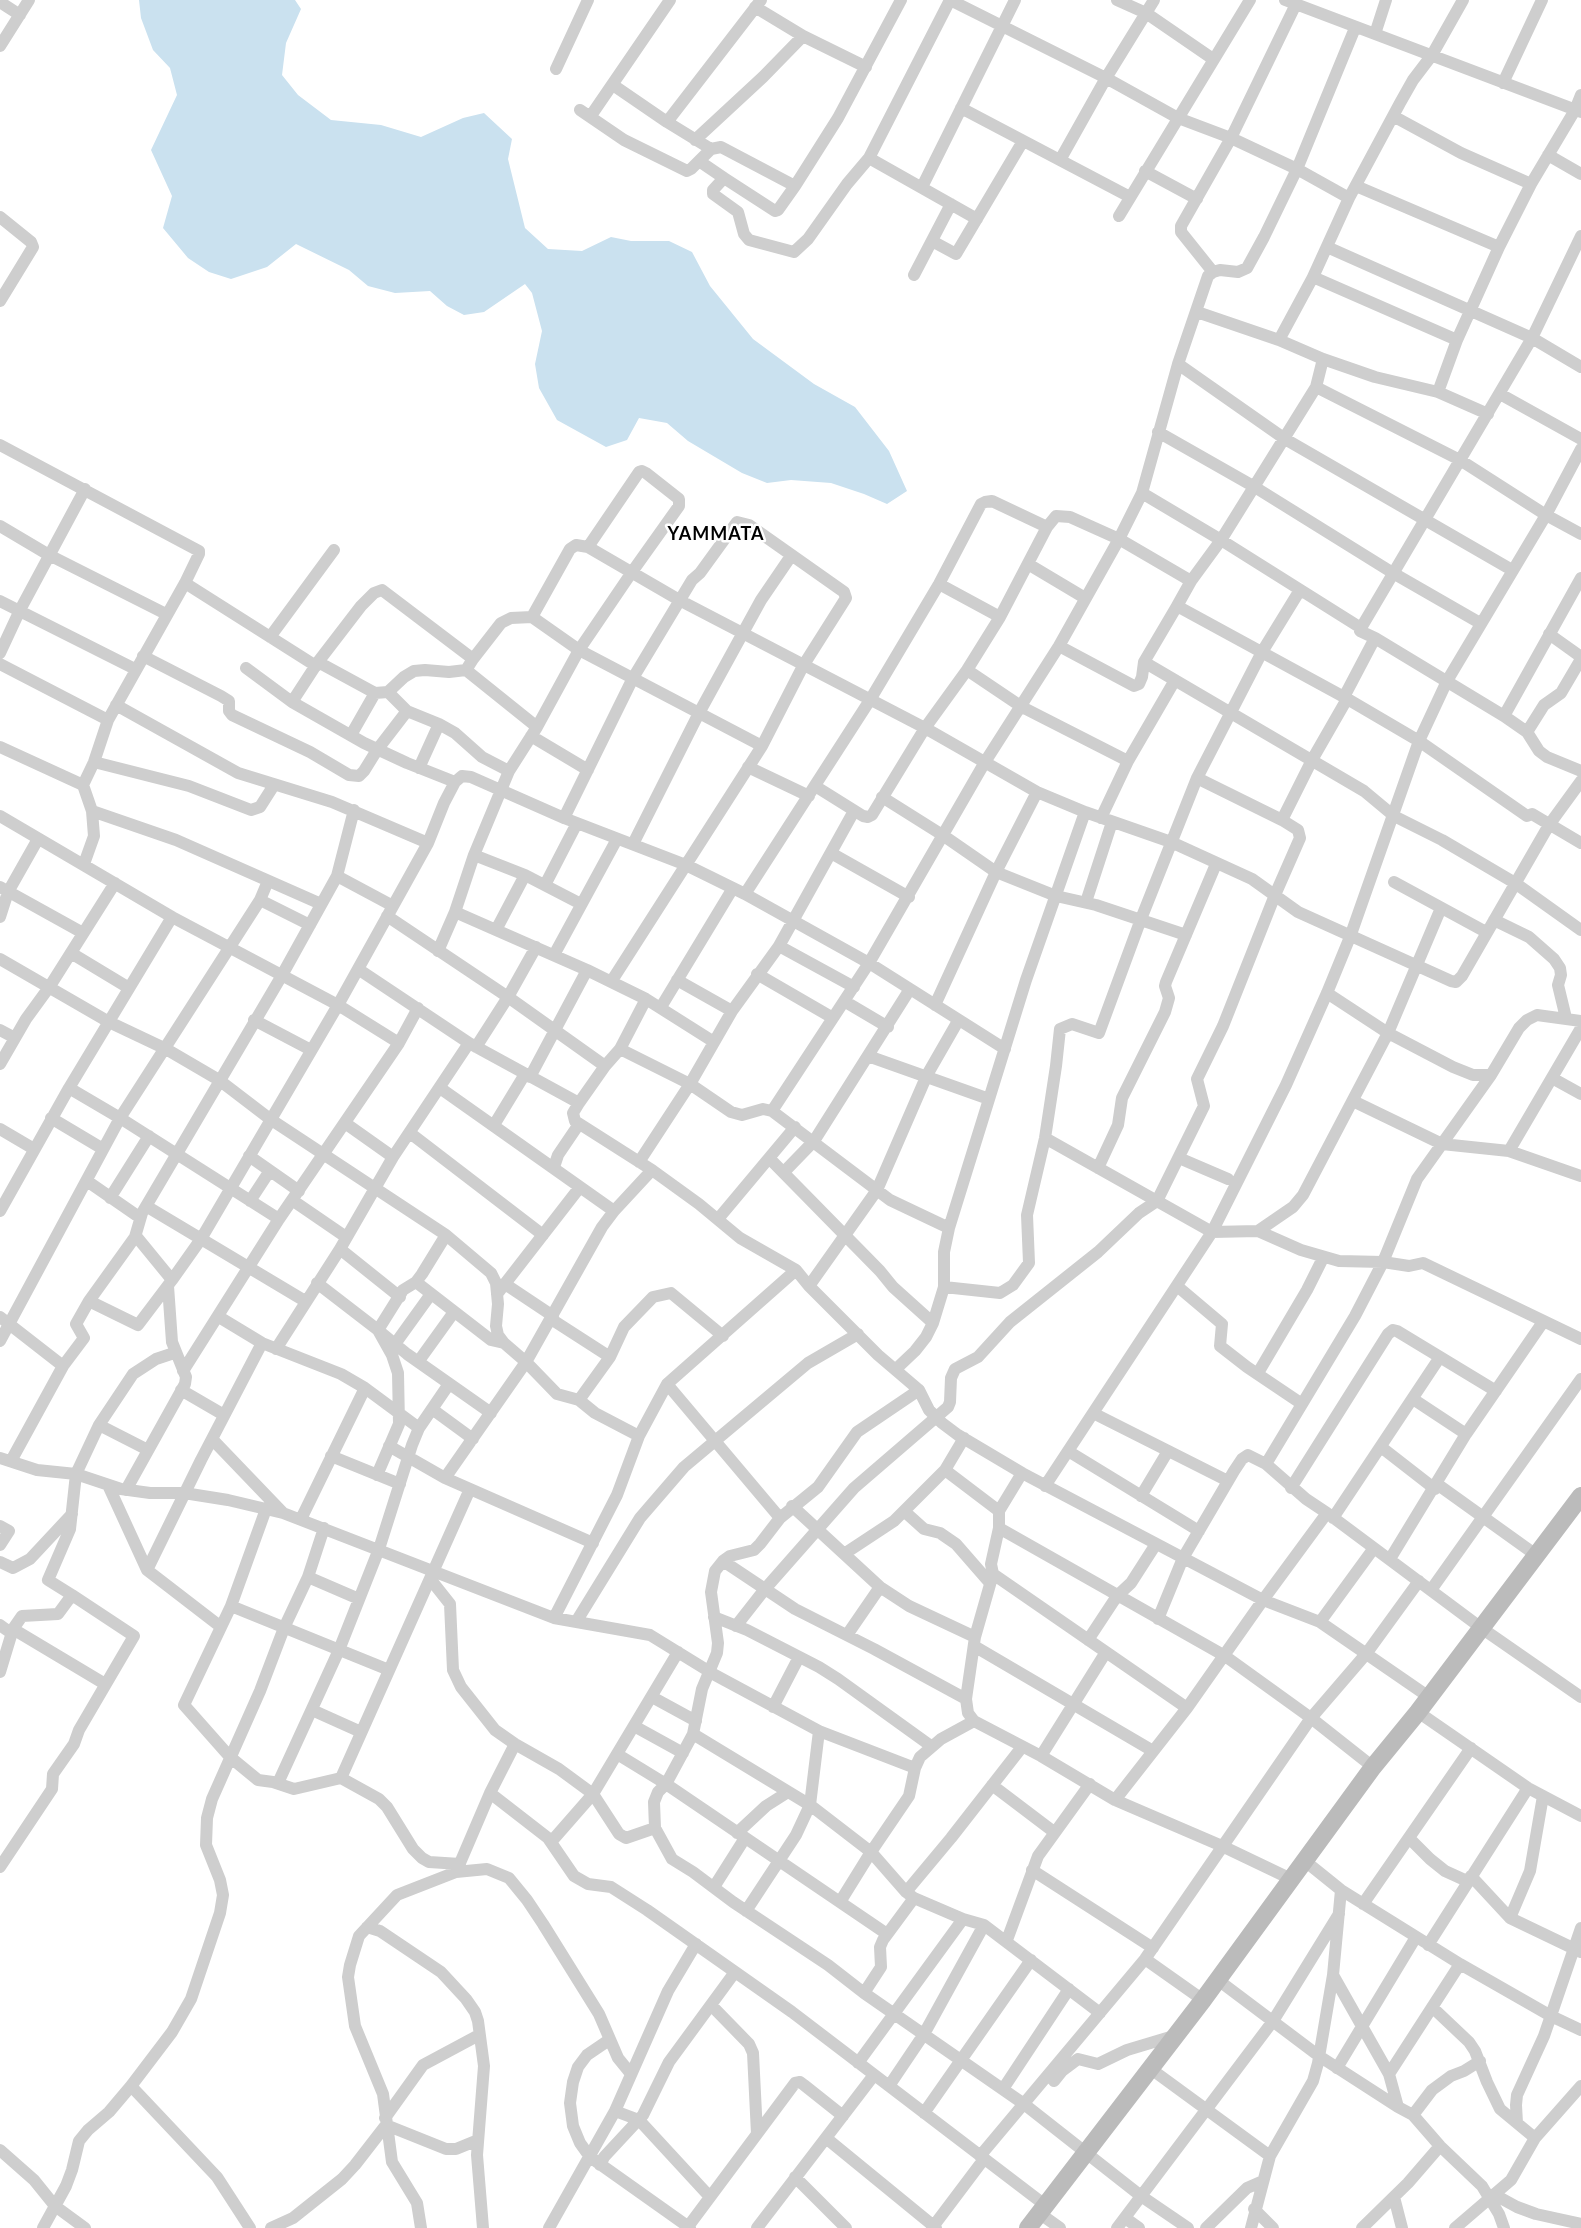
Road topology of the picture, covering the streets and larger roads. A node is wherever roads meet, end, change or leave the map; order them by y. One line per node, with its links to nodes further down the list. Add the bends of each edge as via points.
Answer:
1 (29, 0): 17 (street)
2 (588, 0): 26 (street)
3 (670, 0): 29 (street)
4 (901, 0): 25 (street)
5 (950, 0): 18 (street); 43 (street)
6 (1015, 0): 18 (street)
7 (1117, 0): 16 (street)
8 (1154, 0): 16 (street)
9 (1250, 0): 24 (street)
10 (1386, 0): 20 (street)
11 (1463, 0): 23 (street)
12 (1542, 0): 28 (street)
13 (0, 2): 17 (street)
14 (758, 2): 21 (street); 37 (street)
15 (1290, 2): 19 (street); 38 (street)
16 (1146, 13): 24 (street); 27 (street)
17 (20, 15): 22 (street)
18 (1001, 25): 27 (street); 31 (street)
19 (1355, 28): 20 (street); 46 (street)
20 (1375, 34): 23 (street)
21 (803, 36): 25 (street); 39 (street)
22 (0, 46)
23 (1432, 55): 28 (street); 34 (street, via 1413,80)
24 (1213, 59): 36 (street)
25 (866, 66): 51 (street)
26 (556, 69)
27 (1106, 78): 36 (street); 44 (street)
28 (1503, 83): 33 (street)
29 (613, 85): 35 (street); 37 (street)
30 (1581, 96): 33 (street)
31 (961, 108): 40 (street); 53 (street)
32 (580, 110): 35 (street)
33 (1578, 111): 42 (street)
34 (1393, 116): 50 (street, via 1462,153); 52 (street)
35 (590, 118): 45 (street, via 624,140 687,171)
36 (1178, 118): 38 (street); 47 (street)
37 (667, 122): 39 (street)
38 (1231, 138): 46 (street); 56 (street)
39 (696, 140): 41 (street)
40 (1023, 140): 44 (street); 60 (street)
41 (711, 149): 45 (street); 51 (street, via 721,147)
42 (1548, 155): 48 (street); 50 (street)
43 (868, 158): 49 (street, via 808,240 794,252 749,240 738,212 713,194); 53 (street)
44 (1060, 160): 54 (street)
45 (699, 161): 49 (street)
46 (1297, 169): 55 (street); 66 (street, via 1247,268 1238,272)
47 (1145, 171): 54 (street); 56 (street)
48 (1581, 173)
49 (724, 178): 51 (street, via 775,211)
50 (1531, 184): 64 (street)
51 (795, 186)
52 (1356, 186): 55 (street); 64 (street)
53 (922, 187): 57 (street)
54 (1130, 197): 58 (street)
55 (1349, 198): 63 (street)
56 (1197, 199): 66 (street, via 1181,226 1181,232)
57 (951, 204): 60 (street); 62 (street)
58 (1118, 216)
59 (0, 217): 69 (street, via 33,247)
60 (977, 219): 62 (street, via 956,254)
61 (1581, 236): 65 (street)
62 (932, 241): 67 (street)
63 (1327, 247): 68 (street); 70 (street)
64 (1499, 247): 70 (street)
65 (1578, 250): 72 (street)
66 (1213, 272): 71 (street, via 1208,276)
67 (914, 275)
68 (1313, 277): 73 (street); 74 (street)
69 (0, 301)
70 (1471, 310): 72 (street); 74 (street)
71 (1197, 312): 73 (street); 76 (street)
72 (1532, 338): 77 (street); 80 (street)
73 (1279, 340): 75 (street)
74 (1457, 340): 79 (street)
75 (1323, 359): 78 (street); 79 (street, via 1375,377)
76 (1178, 364): 82 (street); 83 (street)
77 (1581, 367)
78 (1316, 387): 83 (street); 87 (street)
79 (1438, 392): 81 (street)
80 (1500, 394): 81 (street); 84 (street)
81 (1488, 414): 87 (street)
82 (1158, 432): 88 (street); 90 (street)
83 (1285, 439): 88 (street); 92 (street)
84 (1581, 439)
85 (0, 445): 89 (street)
86 (1581, 449): 91 (street)
87 (1460, 460): 91 (street); 92 (street)
88 (1253, 486): 97 (street); 105 (street)
89 (85, 490): 100 (street); 108 (street, via 199,550)
90 (1142, 493): 96 (street); 97 (street)
91 (1546, 515): 95 (street); 103 (street)
92 (1425, 519): 103 (street); 105 (street)
93 (0, 526): 100 (street)
94 (1047, 527): 96 (street, via 1056,516 1062,515); 102 (street); 109 (street, via 992,501 981,504)
95 (1581, 534)
96 (1119, 539): 107 (street); 111 (street)
97 (1221, 540): 107 (street); 110 (street)
98 (588, 547): 104 (street); 104 (street, via 639,472 646,472 680,502); 117 (street, via 576,545 570,548)
99 (334, 550): 123 (street)
100 (49, 555): 115 (street); 116 (street)
101 (791, 556): 113 (street, via 749,524 737,522 692,580); 121 (street, via 767,590); 135 (street, via 846,595)
102 (1028, 564): 111 (street); 118 (street)
103 (1512, 570): 119 (street)
104 (632, 572): 113 (street); 126 (street)
105 (1393, 573): 119 (street); 120 (street)
106 (1581, 578): 122 (street)
107 (1191, 580): 114 (street)
108 (185, 582): 116 (street); 123 (street)
109 (939, 584): 118 (street); 145 (street)
110 (1300, 590): 120 (street); 127 (street)
111 (1085, 598): 125 (street)
112 (0, 601): 115 (street)
113 (681, 601): 121 (street); 140 (street)
114 (1177, 606): 127 (street); 132 (street)
115 (20, 610): 128 (street); 137 (street)
116 (166, 614): 129 (street)
117 (532, 617): 126 (street); 130 (street, via 511,618 501,623)
118 (1000, 617): 139 (street)
119 (1480, 623): 142 (street)
120 (1361, 628): 124 (street, via 1360,631)
121 (744, 633): 135 (street); 151 (street)
122 (1549, 634): 131 (street); 152 (street)
123 (270, 637): 134 (street)
124 (1375, 638): 142 (street); 144 (street)
125 (1059, 646): 132 (street, via 1134,686 1142,677); 148 (street)
126 (580, 650): 140 (street); 156 (street)
127 (1262, 652): 144 (street); 150 (street)
128 (0, 653)
129 (143, 656): 137 (street); 162 (street, via 229,701 232,715 275,734 349,775 359,776)
130 (473, 658): 134 (street, via 382,590 361,606); 138 (street)
131 (1581, 658): 157 (street, via 1561,693 1544,705)
132 (1144, 662): 141 (street)
133 (0, 664): 153 (street)
134 (317, 664): 143 (street); 146 (street)
135 (803, 666): 145 (street); 160 (street)
136 (246, 668): 146 (street)
137 (135, 669): 147 (street)
138 (466, 670): 143 (street, via 414,672); 156 (street)
139 (967, 670): 148 (street); 155 (street)
140 (633, 678): 151 (street); 169 (street)
141 (1175, 680): 150 (street); 164 (street)
142 (1447, 681): 152 (street); 159 (street)
143 (382, 693): 149 (street); 158 (street)
144 (1345, 698): 159 (street); 163 (street)
145 (870, 700): 155 (street); 178 (street)
146 (292, 702): 158 (street)
147 (116, 705): 153 (street); 176 (street, via 222,766)
148 (1022, 706): 164 (street); 166 (street)
149 (408, 711): 154 (street); 162 (street)
150 (1231, 712): 163 (street); 172 (street)
151 (700, 713): 160 (street); 197 (street)
152 (1504, 716): 157 (street)
153 (108, 720): 165 (street)
154 (439, 724): 168 (street); 170 (street, via 455,733 482,757)
155 (925, 728): 166 (street); 180 (street)
156 (534, 731): 169 (street); 170 (street)
157 (1527, 732): 171 (street, via 1540,751)
158 (351, 735): 162 (street)
159 (1419, 741): 186 (street); 191 (street, via 1527,816 1532,814)
160 (762, 746): 167 (street)
161 (1, 750): 175 (street)
162 (377, 750): 168 (street)
163 (1312, 760): 186 (street, via 1364,791); 189 (street)
164 (1128, 761): 188 (street)
165 (94, 762): 175 (street); 176 (street, via 189,786 252,810 260,807)
166 (985, 762): 179 (street); 192 (street)
167 (748, 767): 178 (street); 202 (street)
168 (419, 768): 174 (street)
169 (588, 770): 187 (street)
170 (509, 771): 177 (street)
171 (1581, 772)
172 (1197, 778): 189 (street); 195 (street)
173 (1581, 781): 191 (street)
174 (455, 782): 177 (street, via 462,776 471,777); 196 (street)
175 (83, 785): 183 (street)
176 (274, 785): 181 (street)
177 (502, 791): 187 (street); 200 (street)
178 (812, 791): 182 (street); 214 (street)
179 (1037, 792): 184 (street); 204 (street)
180 (882, 797): 182 (street, via 868,817); 192 (street)
181 (354, 810): 196 (street); 205 (street)
182 (854, 810): 199 (street)
183 (92, 812): 201 (street, via 94,836); 207 (street, via 176,840)
184 (1085, 812): 188 (street); 216 (street)
185 (0, 816): 193 (street)
186 (1394, 816): 210 (street); 236 (street)
187 (564, 818): 190 (street)
188 (1106, 820): 195 (street); 219 (street)
189 (1282, 820): 215 (street, via 1298,830 1300,838)
190 (577, 823): 194 (street); 211 (street)
191 (1549, 825): 198 (street); 210 (street)
192 (944, 836): 204 (street); 217 (street)
193 (38, 839): 201 (street); 213 (street)
194 (617, 839): 197 (street); 221 (street)
195 (1171, 842): 203 (street); 227 (street)
196 (428, 843): 223 (street)
197 (633, 844): 202 (street)
198 (1581, 844)
199 (831, 853): 217 (street); 229 (street)
200 (474, 855): 206 (street); 224 (street)
201 (84, 864): 209 (street)
202 (686, 864): 212 (street); 251 (street)
203 (1216, 864): 215 (street, via 1252,879); 235 (street)
204 (996, 872): 216 (street); 261 (street)
205 (337, 876): 220 (street); 223 (street)
206 (526, 876): 211 (street); 231 (street)
207 (268, 881): 218 (street); 220 (street)
208 (1394, 882): 222 (street)
209 (115, 883): 226 (street); 234 (street)
210 (1515, 883): 228 (street); 232 (street)
211 (545, 885): 221 (street)
212 (733, 888): 214 (street); 250 (street)
213 (4, 889): 225 (street); 234 (street)
214 (745, 894): 229 (street)
215 (1275, 895): 236 (street, via 1298,912); 321 (street, via 1223,1026 1197,1079 1204,1106)
216 (1056, 896): 219 (street); 281 (street)
217 (909, 897): 244 (street)
218 (260, 900): 230 (street); 239 (street)
219 (1086, 902): 227 (street)
220 (321, 904): 230 (street)
221 (581, 904): 242 (street)
222 (1441, 908): 233 (street); 245 (street)
223 (390, 911): 240 (street); 246 (street)
224 (455, 912): 231 (street); 240 (street)
225 (0, 917)
226 (172, 917): 239 (street); 254 (street)
227 (1141, 919): 235 (street); 310 (street, via 1100,1034 1072,1024 1060,1029)
228 (1494, 920): 233 (street); 266 (street, via 1529,937 1554,959 1560,968 1558,985)
229 (794, 921): 237 (street); 244 (street)
230 (310, 925): 249 (street)
231 (496, 930): 238 (street)
232 (1581, 930)
233 (1486, 932): 245 (street, via 1456,982)
234 (83, 933): 241 (street)
235 (1186, 935): 324 (street, via 1166,982 1169,998 1165,1012 1122,1098 1118,1126)
236 (1350, 937): 245 (street); 256 (street)
237 (778, 946): 248 (street); 253 (street)
238 (536, 947): 242 (street); 257 (street)
239 (228, 949): 249 (street); 280 (street)
240 (438, 951): 257 (street)
241 (71, 953): 252 (street); 254 (street)
242 (554, 955): 247 (street)
243 (0, 959): 252 (street)
244 (869, 963): 253 (street); 255 (street)
245 (1417, 967): 275 (street)
246 (358, 969): 260 (street); 263 (street)
247 (587, 970): 251 (street); 274 (street)
248 (757, 974): 264 (street); 265 (street)
249 (281, 976): 260 (street); 267 (street)
250 (677, 980): 262 (street); 264 (street)
251 (611, 982): 258 (street)
252 (50, 986): 270 (street); 276 (street)
253 (854, 987): 259 (street)
254 (129, 988): 270 (street)
255 (910, 989): 261 (street); 271 (street)
256 (1327, 993): 275 (street); 346 (street, via 1286,1084)
257 (508, 997): 274 (street); 279 (street)
258 (646, 999): 262 (street); 283 (street)
259 (844, 1001): 265 (street); 271 (street)
260 (338, 1005): 278 (street); 282 (street)
261 (935, 1005): 268 (street)
262 (660, 1007): 277 (street)
263 (418, 1008): 278 (street); 279 (street)
264 (732, 1011): 277 (street)
265 (833, 1018): 299 (street)
266 (1566, 1018): 269 (street); 287 (street, via 1537,1015 1527,1020)
267 (254, 1020): 282 (street); 291 (street)
268 (958, 1020): 281 (street); 289 (street)
269 (1581, 1021)
270 (109, 1022): 280 (street); 293 (street)
271 (888, 1027): 284 (street)
272 (1581, 1028): 290 (street)
273 (0, 1030): 276 (street)
274 (554, 1030): 286 (street); 288 (street)
275 (1388, 1033): 287 (street, via 1472,1075); 297 (street)
276 (14, 1038): 285 (street)
277 (714, 1042): 292 (street)
278 (399, 1043): 303 (street)
279 (472, 1045): 288 (street); 294 (street)
280 (166, 1049): 291 (street); 301 (street)
281 (1005, 1049): 296 (street)
282 (311, 1050): 302 (street)
283 (620, 1050): 286 (street); 292 (street)
284 (868, 1056): 289 (street); 311 (street)
285 (0, 1064)
286 (606, 1066): 298 (street)
287 (1490, 1075): 312 (street)
288 (527, 1076): 298 (street); 305 (street)
289 (927, 1076): 296 (street); 334 (street)
290 (1552, 1078): 295 (street); 315 (street)
291 (219, 1080): 302 (street); 316 (street)
292 (690, 1084): 299 (street, via 731,1112 742,1115 763,1109); 322 (street)
293 (69, 1088): 300 (street); 301 (street)
294 (440, 1088): 305 (street); 308 (street)
295 (1581, 1094)
296 (990, 1099): 344 (street)
297 (1353, 1101): 312 (street); 345 (street, via 1303,1195 1293,1207)
298 (579, 1103): 304 (street, via 573,1117)
299 (772, 1111): 306 (street)
300 (51, 1118): 313 (street); 314 (street)
301 (120, 1118): 309 (street); 313 (street)
302 (270, 1119): 317 (street); 318 (street)
303 (345, 1123): 317 (street); 319 (street)
304 (579, 1124): 322 (street); 323 (street, via 558,1155)
305 (494, 1125): 323 (street)
306 (794, 1127): 311 (street); 320 (street)
307 (0, 1129): 314 (street)
308 (410, 1133): 319 (street); 348 (street)
309 (149, 1136): 316 (street); 336 (street)
310 (1045, 1138): 324 (street); 363 (street, via 1027,1215 1029,1263 1023,1274 1014,1285 1000,1293)
311 (814, 1141): 327 (street); 334 (street)
312 (1442, 1144): 315 (street); 355 (street, via 1417,1179)
313 (103, 1149): 330 (street)
314 (34, 1150): 339 (street)
315 (1509, 1151): 328 (street)
316 (176, 1153): 332 (street); 341 (street)
317 (324, 1154): 333 (street); 335 (street)
318 (249, 1156): 326 (street); 332 (street)
319 (393, 1157): 333 (street)
320 (770, 1158): 327 (street); 343 (street)
321 (1179, 1158): 329 (street); 338 (street)
322 (639, 1162): 325 (street)
323 (554, 1167): 331 (street)
324 (1098, 1168): 338 (street)
325 (652, 1170): 340 (street); 343 (street)
326 (269, 1172): 335 (street); 337 (street)
327 (784, 1172): 350 (street)
328 (1580, 1172)
329 (1228, 1178)
330 (87, 1181): 336 (street); 372 (street)
331 (580, 1187): 340 (street); 348 (street)
332 (230, 1188): 337 (street); 352 (street)
333 (375, 1188): 347 (street); 349 (street)
334 (876, 1190): 344 (street); 350 (street)
335 (295, 1196): 342 (street); 349 (street)
336 (110, 1198): 341 (street)
337 (250, 1201): 342 (street)
338 (1157, 1201): 346 (street); 408 (street, via 1010,1322 978,1357 955,1369 948,1407)
339 (0, 1211)
340 (614, 1211): 371 (street)
341 (143, 1212): 351 (street); 352 (street)
342 (279, 1219): 356 (street)
343 (718, 1220): 357 (street, via 760,1251)
344 (949, 1228): 363 (street, via 944,1252)
345 (1258, 1231): 346 (street); 354 (street)
346 (1212, 1232): 362 (street)
347 (446, 1235): 358 (street); 364 (street, via 491,1273)
348 (543, 1235): 364 (street)
349 (346, 1236): 353 (street)
350 (844, 1236): 361 (street); 374 (street)
351 (134, 1237): 359 (street); 367 (street)
352 (201, 1239): 356 (street); 359 (street)
353 (340, 1249): 360 (street); 366 (street)
354 (1323, 1258): 355 (street); 392 (street)
355 (1382, 1262): 373 (street, via 1409,1266 1423,1263); 402 (street, via 1355,1316)
356 (249, 1269): 368 (street); 370 (street)
357 (796, 1270): 361 (street); 377 (street)
358 (416, 1282): 365 (street); 366 (street, via 403,1290)
359 (170, 1283): 367 (street, via 138,1325); 384 (street)
360 (316, 1283): 368 (street); 375 (street)
361 (809, 1286): 376 (street)
362 (1177, 1286): 392 (street, via 1222,1324 1220,1346); 405 (street)
363 (944, 1287): 374 (street)
364 (501, 1289): 371 (street); 381 (street, via 496,1326)
365 (431, 1294): 369 (street); 382 (street)
366 (400, 1297): 375 (street)
367 (90, 1301): 389 (street, via 76,1326 84,1338)
368 (305, 1301): 383 (street)
369 (454, 1312): 381 (street, via 491,1340); 387 (street)
370 (219, 1317): 380 (street); 391 (street)
371 (552, 1317): 385 (street); 388 (street)
372 (4, 1320): 379 (street); 389 (street)
373 (1543, 1322): 378 (street); 399 (street)
374 (933, 1323): 390 (street, via 926,1338)
375 (378, 1330): 382 (street); 406 (street, via 398,1373)
376 (858, 1334): 390 (street); 416 (street, via 808,1363)
377 (724, 1336): 385 (street, via 671,1293 653,1297 636,1313 624,1327); 395 (street)
378 (1581, 1339)
379 (0, 1341)
380 (262, 1343): 383 (street); 407 (street)
381 (504, 1343): 388 (street)
382 (395, 1344): 387 (street)
383 (276, 1349): 396 (street, via 342,1374)
384 (174, 1352): 391 (street); 409 (street, via 133,1374)
385 (610, 1357): 401 (street)
386 (1440, 1357): 399 (street); 400 (street); 436 (street, via 1397,1331 1388,1334)
387 (418, 1362): 394 (street)
388 (526, 1362): 401 (street, via 557,1394); 404 (street)
389 (63, 1366): 424 (street)
390 (896, 1369): 398 (street)
391 (183, 1371): 397 (street, via 186,1377)
392 (1258, 1373): 402 (street)
393 (1581, 1379): 449 (street)
394 (449, 1384): 403 (street); 404 (street)
395 (667, 1384): 412 (street); 416 (street)
396 (364, 1388): 406 (street); 422 (street)
397 (181, 1390): 407 (street); 419 (street)
398 (919, 1390): 408 (street); 442 (street, via 857,1432 818,1487)
399 (1496, 1391): 411 (street)
400 (1413, 1399): 411 (street); 418 (street)
401 (579, 1400): 412 (street, via 595,1413)
402 (1302, 1404): 425 (street)
403 (432, 1409): 410 (street); 415 (street)
404 (491, 1413): 415 (street)
405 (1093, 1413): 420 (street); 421 (street)
406 (400, 1414): 410 (street); 417 (street)
407 (224, 1415): 414 (street)
408 (935, 1416): 413 (street); 455 (street, via 854,1488)
409 (99, 1425): 419 (street); 428 (street)
410 (419, 1428): 423 (street)
411 (1466, 1434): 435 (street)
412 (639, 1436): 457 (street, via 617,1495)
413 (964, 1438): 426 (street); 427 (street)
414 (212, 1439): 439 (street); 446 (street)
415 (473, 1439): 430 (street)
416 (714, 1440): 450 (street); 484 (street, via 684,1467 640,1518)
417 (389, 1446): 423 (street); 429 (street)
418 (1381, 1447): 435 (street); 448 (street)
419 (148, 1450): 438 (street)
420 (1068, 1451): 434 (street); 440 (street)
421 (1168, 1451): 431 (street); 440 (street)
422 (331, 1456): 429 (street); 451 (street)
423 (409, 1457): 430 (street); 432 (street)
424 (5, 1460): 428 (street, via 37,1470)
425 (1266, 1464): 431 (street, via 1248,1455); 436 (street)
426 (945, 1470): 444 (street); 445 (street)
427 (1022, 1473): 434 (street); 445 (street)
428 (76, 1474): 433 (street); 447 (street)
429 (377, 1475): 432 (street)
430 (445, 1478): 437 (street)
431 (1228, 1481): 456 (street)
432 (400, 1484): 461 (street)
433 (108, 1485): 438 (street); 468 (street)
434 (1045, 1486): 458 (street)
435 (1436, 1486): 449 (street); 465 (street)
436 (1290, 1488): 448 (street)
437 (470, 1489): 457 (street); 469 (street)
438 (126, 1490): 439 (street)
439 (184, 1493): 443 (street); 468 (street)
440 (1141, 1496): 456 (street)
441 (1581, 1496): 463 (street)
442 (792, 1506): 450 (street); 455 (street)
443 (266, 1510): 446 (street); 480 (street)
444 (904, 1511): 462 (street, via 885,1528); 471 (street, via 924,1529 940,1533 956,1544)
445 (999, 1511): 454 (street)
446 (283, 1513): 451 (street)
447 (72, 1514): 467 (street, via 30,1559 13,1568); 476 (street, via 70,1529 48,1580)
448 (1330, 1515): 460 (street); 479 (street)
449 (1484, 1517): 463 (street); 475 (street)
450 (780, 1518): 466 (street, via 754,1550)
451 (301, 1519): 453 (street)
452 (0, 1526): 459 (street, via 9,1531)
453 (324, 1528): 461 (street); 470 (street)
454 (999, 1528): 471 (street, via 992,1552); 477 (street)
455 (817, 1529): 462 (street); 474 (street)
456 (1199, 1531): 464 (street)
457 (593, 1544): 482 (street)
458 (1156, 1544): 464 (street); 477 (street, via 1132,1583)
459 (0, 1545)
460 (1374, 1548): 465 (street); 485 (street)
461 (379, 1549): 469 (street); 478 (street)
462 (844, 1554): 473 (street)
463 (1536, 1555): 487 (street)
464 (1183, 1558): 479 (street); 483 (street)
465 (1390, 1559): 472 (street)
466 (723, 1561): 474 (street); 481 (street, via 716,1571 710,1592)
467 (0, 1562)
468 (147, 1570): 488 (street)
469 (433, 1576): 482 (street); 500 (street); 519 (street, via 450,1604 453,1670 461,1688 494,1730)
470 (308, 1577): 478 (street); 489 (street)
471 (992, 1578): 492 (street); 493 (street)
472 (1419, 1581): 475 (street); 497 (street)
473 (880, 1587): 491 (street); 493 (street)
474 (765, 1589): 486 (street); 491 (street, via 795,1609)
475 (1431, 1590): 487 (street)
476 (72, 1596): 490 (street, via 58,1614 22,1616); 503 (street, via 134,1636)
477 (1117, 1596): 483 (street); 492 (street)
478 (359, 1598): 494 (street)
479 (1263, 1600): 485 (street); 498 (street)
480 (230, 1606): 488 (street); 489 (street)
481 (714, 1617): 486 (street); 501 (street, via 718,1643)
482 (554, 1618): 484 (street)
483 (1158, 1619): 498 (street)
484 (576, 1622): 495 (street, via 650,1635)
485 (1320, 1622): 497 (street)
486 (736, 1626): 499 (street)
487 (1480, 1627): 505 (street); 506 (street)
488 (221, 1628): 527 (street, via 184,1705)
489 (284, 1628): 494 (street); 527 (street)
490 (8, 1629): 502 (street); 503 (street)
491 (847, 1635): 507 (street)
492 (1088, 1640): 496 (street)
493 (974, 1641): 507 (street); 508 (street)
494 (339, 1650): 500 (street); 511 (street)
495 (678, 1652): 501 (street); 504 (street)
496 (1106, 1652): 508 (street); 510 (street)
497 (1366, 1654): 505 (street); 513 (street)
498 (1225, 1656): 510 (street); 513 (street)
499 (800, 1657): 509 (street); 520 (street, via 838,1679)
500 (389, 1670): 518 (street)
501 (710, 1671): 509 (street); 516 (street, via 702,1689)
502 (0, 1672)
503 (105, 1684): 552 (street, via 74,1744 53,1774 52,1789)
504 (652, 1697): 515 (street); 516 (street)
505 (1429, 1697): 512 (street)
506 (1581, 1697)
507 (966, 1700): 514 (street, via 968,1713)
508 (1074, 1704): 523 (street); 526 (street)
509 (773, 1706): 517 (street)
510 (1187, 1708): 523 (street)
511 (312, 1710): 518 (street); 531 (street)
512 (1418, 1712): 522 (street); 528 (street)
513 (1311, 1718): 528 (street); 548 (street)
514 (974, 1721): 520 (street); 521 (street)
515 (634, 1726): 524 (street); 525 (street)
516 (694, 1728): 524 (street); 536 (street)
517 (819, 1731): 529 (street); 541 (street)
518 (361, 1732): 530 (street)
519 (515, 1744): 537 (street); 538 (street)
520 (931, 1746): 529 (street, via 920,1757)
521 (1022, 1747): 526 (street); 533 (street)
522 (1471, 1748): 535 (street); 546 (street)
523 (1153, 1751): 540 (street)
524 (683, 1753): 532 (street)
525 (617, 1754): 532 (street); 538 (street)
526 (1041, 1756): 534 (street)
527 (230, 1757): 531 (street, via 258,1780); 606 (street, via 207,1818 206,1845 223,1895 220,1914 187,2007)
528 (1373, 1767): 551 (street)
529 (916, 1768): 549 (street, via 909,1796)
530 (341, 1778): 531 (street, via 294,1789); 553 (street, via 380,1799 422,1858)
531 (278, 1783)
532 (666, 1784): 543 (street, via 654,1802); 545 (street)
533 (992, 1784): 544 (street); 559 (street)
534 (1090, 1784): 540 (street); 544 (street)
535 (1528, 1788): 539 (street); 555 (street)
536 (788, 1792): 541 (street); 545 (street, via 766,1806)
537 (490, 1793): 547 (street); 553 (street)
538 (594, 1794): 543 (street, via 619,1834 626,1838); 547 (street)
539 (1543, 1796): 542 (street); 564 (street, via 1530,1871)
540 (1115, 1800): 548 (street)
541 (810, 1806): 549 (street); 550 (street, via 796,1836)
542 (1581, 1816)
543 (655, 1828): 557 (street, via 672,1859)
544 (1054, 1832): 554 (street)
545 (741, 1835): 550 (street); 557 (street)
546 (1409, 1838): 555 (street, via 1445,1871); 561 (street)
547 (551, 1842): 572 (street, via 574,1876 588,1884 617,1890)
548 (1222, 1846): 556 (street); 574 (street)
549 (871, 1852): 559 (street); 560 (street)
550 (779, 1860): 560 (street); 562 (street)
551 (1305, 1860): 556 (street); 558 (street)
552 (0, 1867)
553 (458, 1868): 567 (street, via 397,1895); 596 (street, via 486,1869 509,1878 544,1924 598,2014)
554 (1032, 1870): 571 (street); 574 (street)
555 (1469, 1878): 564 (street); 573 (street)
556 (1291, 1879): 581 (street)
557 (714, 1887): 562 (street)
558 (1341, 1890): 561 (street); 563 (street)
559 (910, 1895): 565 (street); 569 (street)
560 (840, 1902): 569 (street)
561 (1363, 1904): 570 (street)
562 (746, 1911): 583 (street)
563 (1339, 1914): 580 (street); 590 (street)
564 (1510, 1918): 575 (street)
565 (963, 1919): 566 (street); 587 (street)
566 (984, 1925): 571 (street); 593 (street)
567 (367, 1927): 595 (street, via 380,1931 441,1972 475,2012); 618 (street, via 359,1936 348,1976 351,2005 360,2039 383,2094)
568 (1581, 1928): 575 (street)
569 (887, 1934): 583 (street, via 880,1948 881,1967)
570 (1416, 1937): 573 (street); 591 (street)
571 (1007, 1940): 577 (street)
572 (696, 1944): 579 (street); 603 (street, via 668,1991)
573 (1428, 1945): 578 (street)
574 (1153, 1948): 576 (street)
575 (1578, 1950): 589 (street)
576 (1145, 1959): 584 (street); 588 (street)
577 (1031, 1960): 582 (street); 598 (street)
578 (1460, 1964): 586 (street); 589 (street)
579 (735, 1972): 585 (street); 600 (street)
580 (1333, 1975): 591 (street); 597 (street)
581 (1218, 1980): 584 (street); 590 (street)
582 (1069, 1989): 588 (street); 609 (street)
583 (864, 1993): 587 (street)
584 (1203, 2000): 594 (street)
585 (711, 2005): 617 (street, via 669,2062); 620 (street, via 754,2053)
586 (1432, 2007): 599 (street, via 1469,2042); 604 (street)
587 (894, 2013): 593 (street); 600 (street)
588 (1100, 2014): 610 (street)
589 (1551, 2016): 592 (street); 619 (street, via 1517,2096)
590 (1273, 2022): 597 (street); 612 (street)
591 (1362, 2026): 601 (street); 604 (street)
592 (1581, 2030)
593 (924, 2034): 598 (street); 607 (street)
594 (1177, 2034): 602 (street); 610 (street, via 1127,2050 1098,2064 1078,2059 1062,2071 1040,2097)
595 (479, 2035): 618 (street, via 423,2065); 623 (street, via 484,2066)
596 (609, 2040): 603 (street); 629 (street, via 587,2055 578,2067 570,2103 573,2126 580,2143)
597 (1319, 2056): 601 (street); 627 (street, via 1313,2081)
598 (960, 2059): 609 (street); 614 (street)
599 (1480, 2061): 615 (street, via 1432,2090); 619 (street, via 1500,2109)
600 (858, 2063): 605 (street)
601 (1337, 2068): 611 (street)
602 (1151, 2069): 612 (street); 626 (street)
603 (631, 2074): 613 (street)
604 (1389, 2074): 611 (street)
605 (874, 2075): 607 (street); 616 (street)
606 (131, 2086): 636 (street, via 79,2141 72,2170); 645 (street, via 217,2177)
607 (889, 2086): 614 (street)
608 (1581, 2086): 622 (street)
609 (1003, 2089): 610 (street)
610 (1026, 2105): 626 (street); 628 (street)
611 (1398, 2107): 615 (street)
612 (1208, 2109): 627 (street); 632 (street)
613 (615, 2111): 617 (street); 629 (street)
614 (924, 2112): 628 (street)
615 (1413, 2115): 624 (street)
616 (843, 2116): 620 (street, via 800,2082 795,2083); 621 (street)
617 (640, 2120): 629 (street, via 604,2157); 633 (street)
618 (386, 2122): 623 (street, via 446,2149 456,2149); 646 (street, via 356,2166 342,2179 293,2218); 647 (street, via 392,2162 417,2203)
619 (1517, 2123): 622 (street)
620 (757, 2134): 633 (street)
621 (826, 2138): 630 (street); 642 (street)
622 (1535, 2138): 635 (street, via 1515,2176)
623 (478, 2140): 648 (street)
624 (1440, 2146): 634 (street); 635 (street)
625 (0, 2150): 636 (street, via 34,2180)
626 (1087, 2152): 632 (street); 637 (street)
627 (1270, 2156): 631 (street)
628 (982, 2157): 637 (street); 642 (street)
629 (595, 2161): 641 (street); 649 (street)
630 (795, 2178): 650 (street); 651 (street)
631 (1263, 2181): 638 (street); 656 (street, via 1242,2192)
632 (1141, 2196): 639 (street); 655 (street)
633 (710, 2197): 641 (street)
634 (1394, 2197): 659 (street); 660 (street)
635 (1493, 2197): 640 (street, via 1536,2214); 661 (street); 662 (street)
636 (55, 2206): 643 (street); 644 (street)
637 (1042, 2209): 652 (street); 653 (street)
638 (1254, 2209): 657 (street); 658 (street)
639 (1121, 2223): 654 (street)
640 (1581, 2224)
641 (688, 2227)
642 (934, 2227)
643 (43, 2228)
644 (84, 2228)
645 (250, 2228)
646 (271, 2228)
647 (421, 2228)
648 (483, 2228)
649 (550, 2228)
650 (757, 2228)
651 (846, 2228)
652 (1028, 2228)
653 (1060, 2228)
654 (1139, 2228)
655 (1188, 2228)
656 (1206, 2228)
657 (1250, 2228)
658 (1274, 2228)
659 (1362, 2228)
660 (1402, 2228)
661 (1455, 2228)
662 (1504, 2228)

